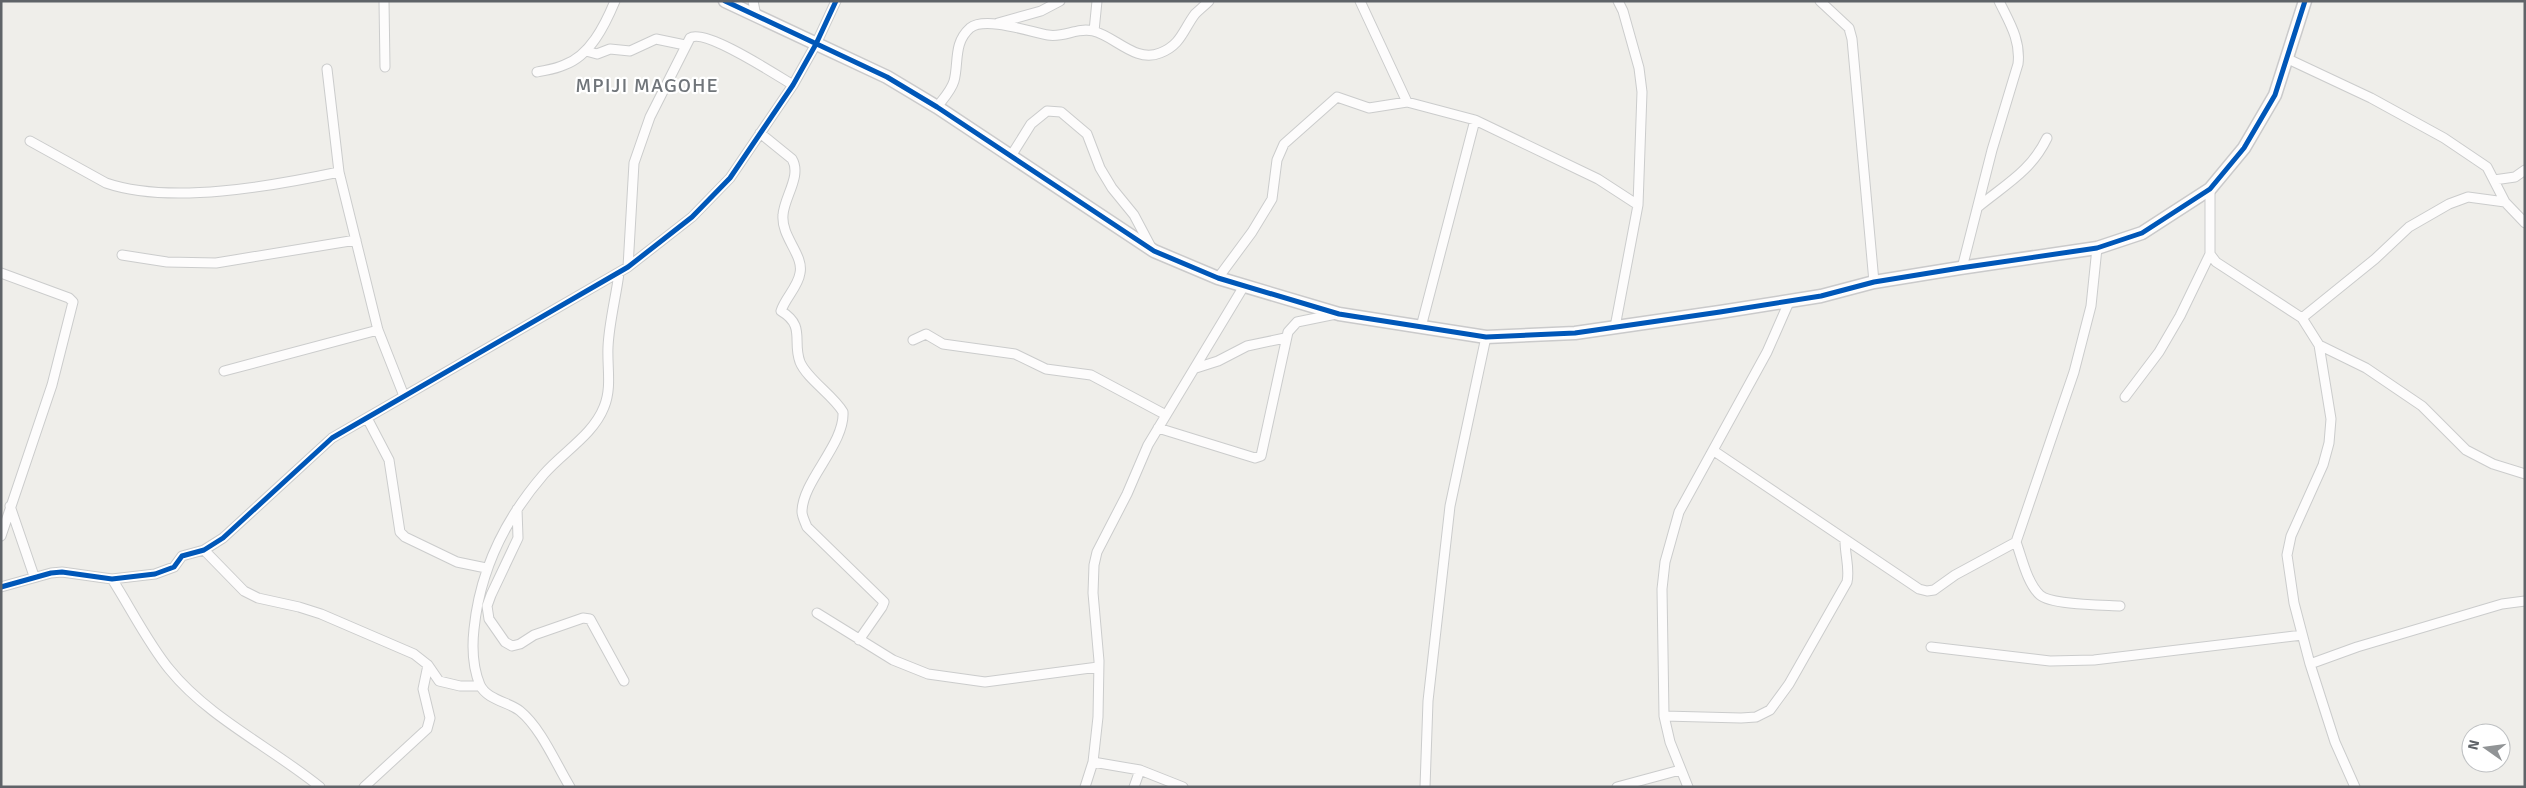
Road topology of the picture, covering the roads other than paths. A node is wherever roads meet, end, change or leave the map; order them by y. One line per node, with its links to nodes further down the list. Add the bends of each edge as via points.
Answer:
1 (384, 1): 21 (street)
2 (616, 1): 19 (street)
3 (725, 1): 14 (street)
4 (753, 1): 14 (street)
5 (836, 1): 17 (street)
6 (1060, 1): 15 (street, via 1040,11)
7 (1098, 1): 16 (street)
8 (1209, 1): 16 (street, via 1195,14 1183,37 1153,55 1143,55)
9 (1360, 1): 25 (street)
10 (1618, 1): 37 (street, via 1639,68 1642,92)
11 (1820, 1): 50 (street, via 1849,28 1852,39)
12 (1998, 1): 38 (street, via 2020,49)
13 (2305, 1): 20 (street)
14 (756, 16): 17 (street)
15 (995, 24): 16 (street, via 1053,36); 26 (street, via 972,26 965,33 958,46 952,87)
16 (1094, 31)
17 (816, 44): 24 (street); 26 (street, via 887,77)
18 (685, 45): 19 (street, via 656,39 630,51 610,49 597,54); 24 (street, via 693,36 714,41); 45 (street, via 647,124 634,163)
19 (586, 51): 23 (street, via 564,66)
20 (2288, 59): 34 (street, via 2372,98 2444,138 2487,167); 35 (street, via 2276,95 2244,148)
21 (385, 67)
22 (327, 69): 33 (street)
23 (537, 72)
24 (793, 85): 28 (street)
25 (1407, 102): 27 (street); 49 (street, via 1369,108 1337,97 1284,144 1277,160 1272,199)
26 (937, 107): 31 (street)
27 (1475, 120): 37 (street, via 1598,178); 55 (street)
28 (760, 134): 45 (street, via 730,178 692,217); 85 (street, via 795,164 783,214 787,238 799,259 801,270 781,311 792,318 797,331 801,364 843,412 844,419 805,496 802,513 807,526 884,602)
29 (2047, 138): 38 (street, via 2028,168)
30 (30, 141): 33 (street, via 106,183 160,192 273,186)
31 (1011, 156): 42 (street); 42 (street, via 1031,124 1046,111 1061,112 1087,134 1100,168 1134,215)
32 (2525, 170): 34 (street, via 2515,177)
33 (339, 172): 40 (street)
34 (2494, 180): 36 (street)
35 (2210, 189): 41 (street, via 2142,233); 43 (street)
36 (2505, 202): 39 (street); 54 (street, via 2468,197 2449,204 2409,227)
37 (1638, 205): 56 (street)
38 (1978, 207): 46 (street)
39 (2525, 223)
40 (356, 240): 44 (street, via 216,263 167,262); 57 (street)
41 (2097, 248): 46 (street); 75 (street, via 2091,306 2074,372)
42 (1154, 251): 49 (street)
43 (2210, 254): 54 (street, via 2216,262); 65 (street, via 2159,352)
44 (122, 255)
45 (628, 267): 48 (street)
46 (1962, 268): 50 (street)
47 (1, 273): 71 (street, via 73,302 52,385)
48 (619, 273): 64 (street); 72 (street, via 608,346 609,391 604,409 594,425 545,473)
49 (1218, 278): 51 (street)
50 (1874, 282): 52 (street)
51 (1244, 286): 53 (street); 62 (street)
52 (1789, 302): 56 (street); 69 (street, via 1767,352)
53 (1339, 314): 55 (street); 59 (street, via 1297,322)
54 (2302, 318): 61 (street)
55 (1421, 327): 58 (street)
56 (1615, 327): 58 (street, via 1575,333)
57 (378, 330): 63 (street); 64 (street)
58 (1486, 337): 102 (street, via 1450,506 1428,701)
59 (1285, 338): 62 (street, via 1247,346); 68 (street, via 1260,456 1255,458)
60 (913, 340): 66 (street, via 926,334 943,344 1015,354 1046,369 1091,375)
61 (2319, 346): 70 (street, via 2366,368 2422,406 2466,450 2493,464); 84 (street, via 2331,419 2329,443 2323,465 2291,536 2287,556)
62 (1196, 368): 66 (street)
63 (224, 371)
64 (404, 396): 67 (street)
65 (2125, 397)
66 (1166, 415): 68 (street)
67 (367, 418): 76 (street, via 332,438 223,538); 77 (street, via 389,460 400,532 457,562)
68 (1158, 428): 89 (street, via 1097,552 1093,593)
69 (1714, 451): 74 (street); 92 (street, via 1679,512 1665,562)
70 (2525, 474)
71 (10, 506): 73 (street); 78 (street)
72 (516, 509): 77 (street); 90 (street, via 518,538 491,594 487,606 489,619 505,642 512,646 583,618 590,619)
73 (1, 536)
74 (1845, 541): 75 (street, via 1927,591 1934,590 1955,574); 92 (street, via 1847,582 1789,684 1770,710 1756,717 1742,718)
75 (2016, 542): 82 (street, via 2033,587 2041,596 2052,600)
76 (204, 550): 79 (street, via 182,556 174,567 156,574); 88 (street, via 244,591 258,598 321,614 414,654)
77 (486, 568): 91 (street, via 476,609 473,645)
78 (34, 576): 79 (street, via 62,572); 80 (street)
79 (112, 579): 96 (street, via 169,670 206,705 290,762)
80 (1, 587)
81 (2525, 601): 87 (street, via 2502,604)
82 (2120, 606)
83 (817, 613): 85 (street)
84 (2302, 635): 86 (street, via 2068,661 2025,659); 87 (street)
85 (859, 640): 89 (street, via 893,660 928,674 961,680 999,681 1044,672)
86 (1932, 646)
87 (2310, 664): 105 (street, via 2335,742)
88 (428, 665): 91 (street, via 439,681); 97 (street, via 423,689 430,718 427,729)
89 (1098, 667): 93 (street, via 1098,717)
90 (624, 681)
91 (480, 686): 98 (street, via 489,695 520,711 532,723)
92 (1664, 716): 95 (street)
93 (1093, 762): 94 (street); 99 (street)
94 (1140, 770): 100 (street); 101 (street)
95 (1680, 770): 103 (street); 104 (street)
96 (320, 787)
97 (364, 787)
98 (570, 787)
99 (1086, 787)
100 (1134, 787)
101 (1183, 787)
102 (1425, 787)
103 (1617, 787)
104 (1688, 787)
105 (2355, 787)

